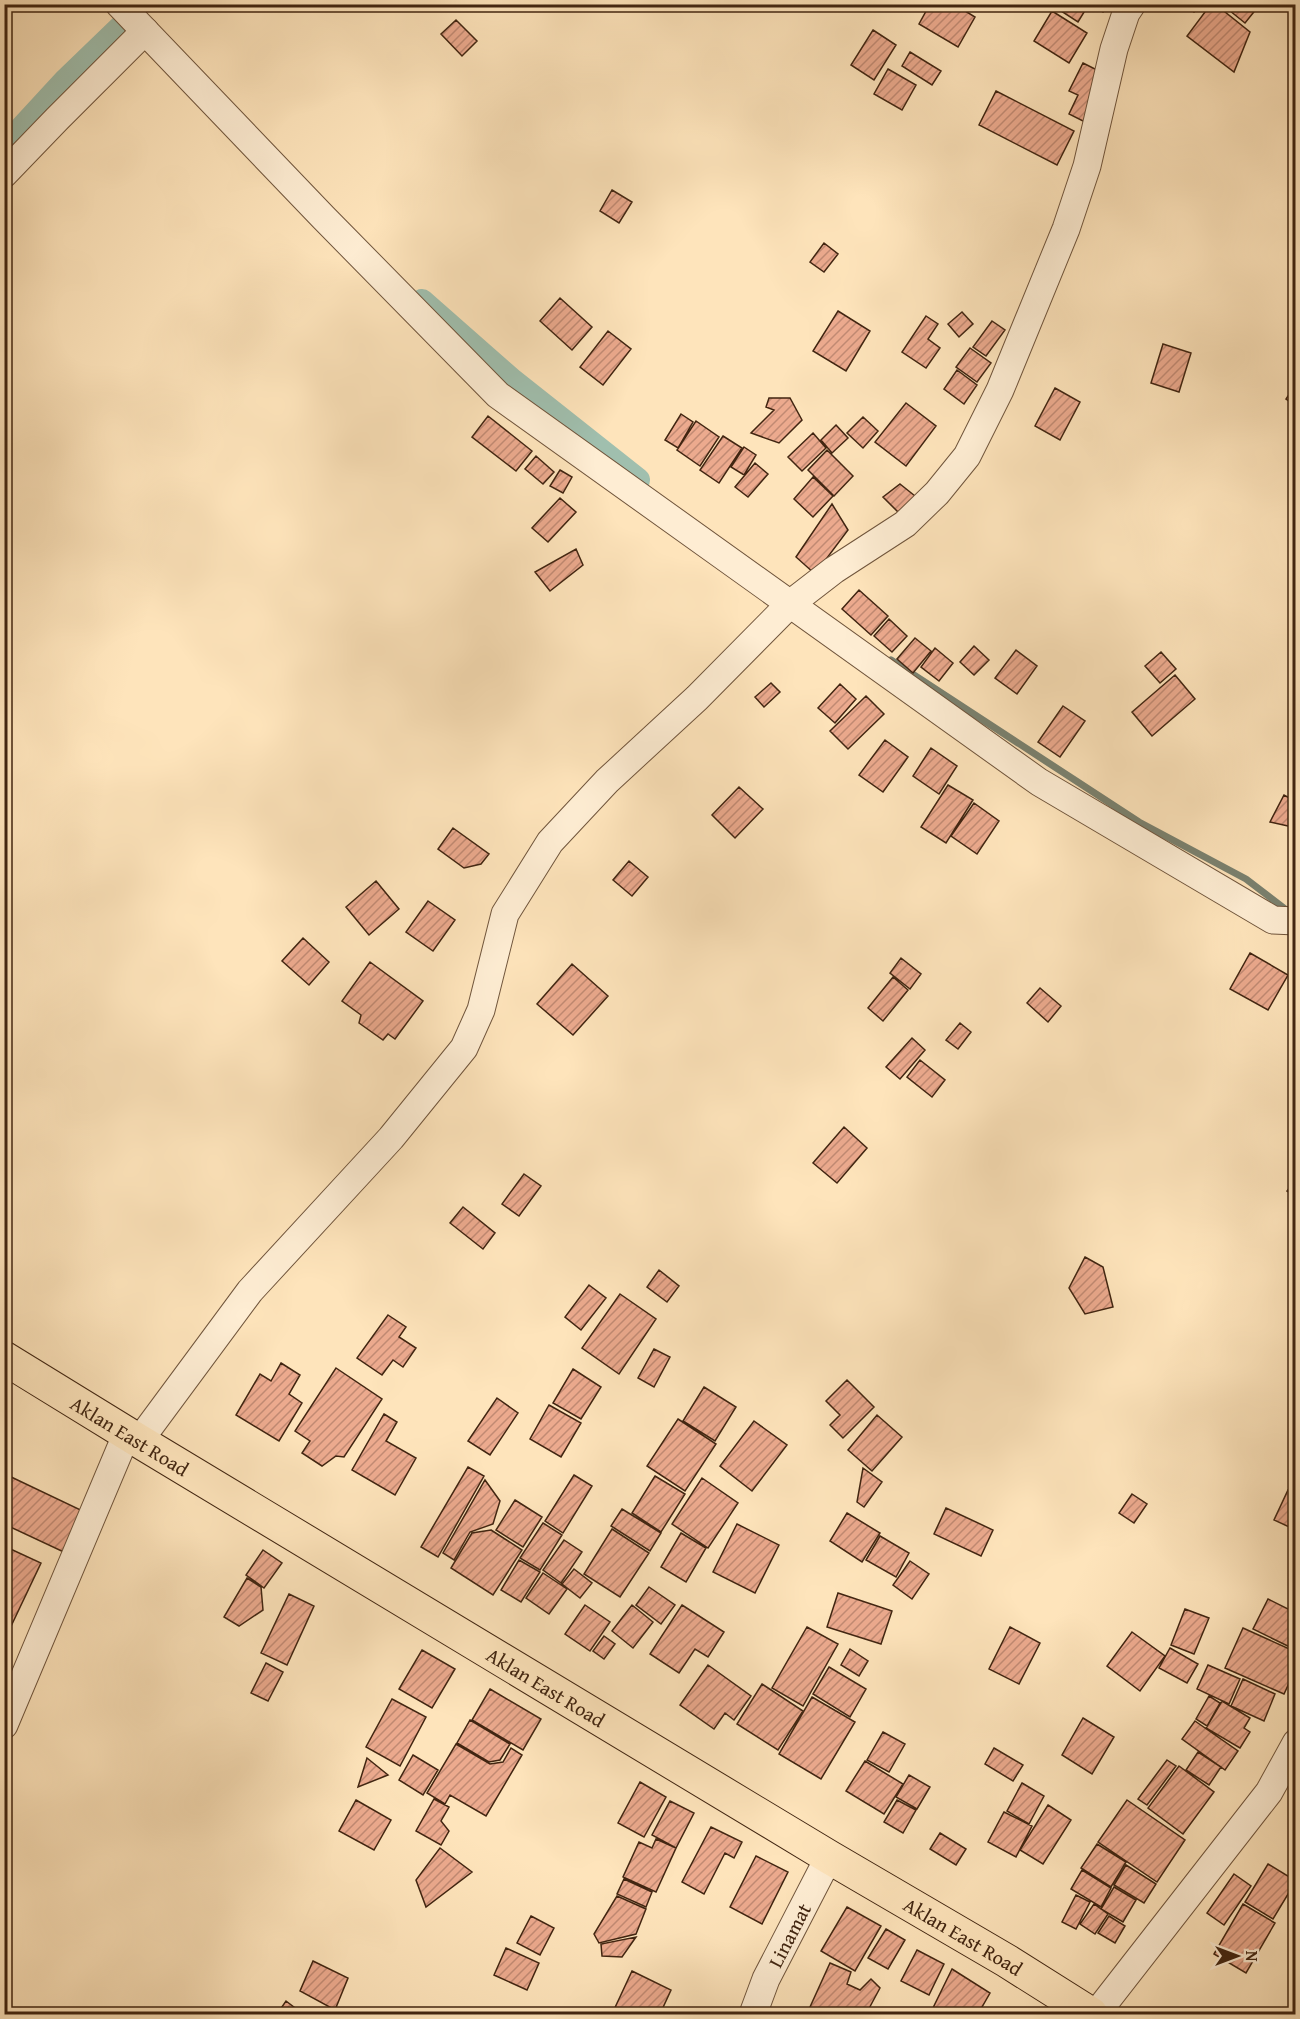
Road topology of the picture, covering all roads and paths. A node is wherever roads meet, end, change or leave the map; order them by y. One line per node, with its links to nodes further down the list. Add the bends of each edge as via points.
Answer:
1 (119, 4): 3 (street)
2 (1132, 4): 5 (street, via 1114,49 1087,166 1066,229 1000,390 967,456 905,524)
3 (145, 31): 4 (street); 5 (street, via 498,395)
4 (4, 174)
5 (790, 604): 6 (street, via 1039,782 1273,920); 8 (street, via 607,781 550,842 505,914 481,1010 464,1048 391,1137 250,1291)
6 (1296, 921)
7 (4, 1358): 8 (main road, Aklan East Road)
8 (133, 1437): 9 (street); 11 (main road, Aklan East Road)
9 (4, 1725)
10 (1296, 1743): 14 (street, via 1269,1792)
11 (829, 1857): 12 (street, Linamat, via 766,1979); 13 (main road, Aklan East Road)
12 (753, 2014)
13 (1091, 2014)
14 (1096, 2014)

